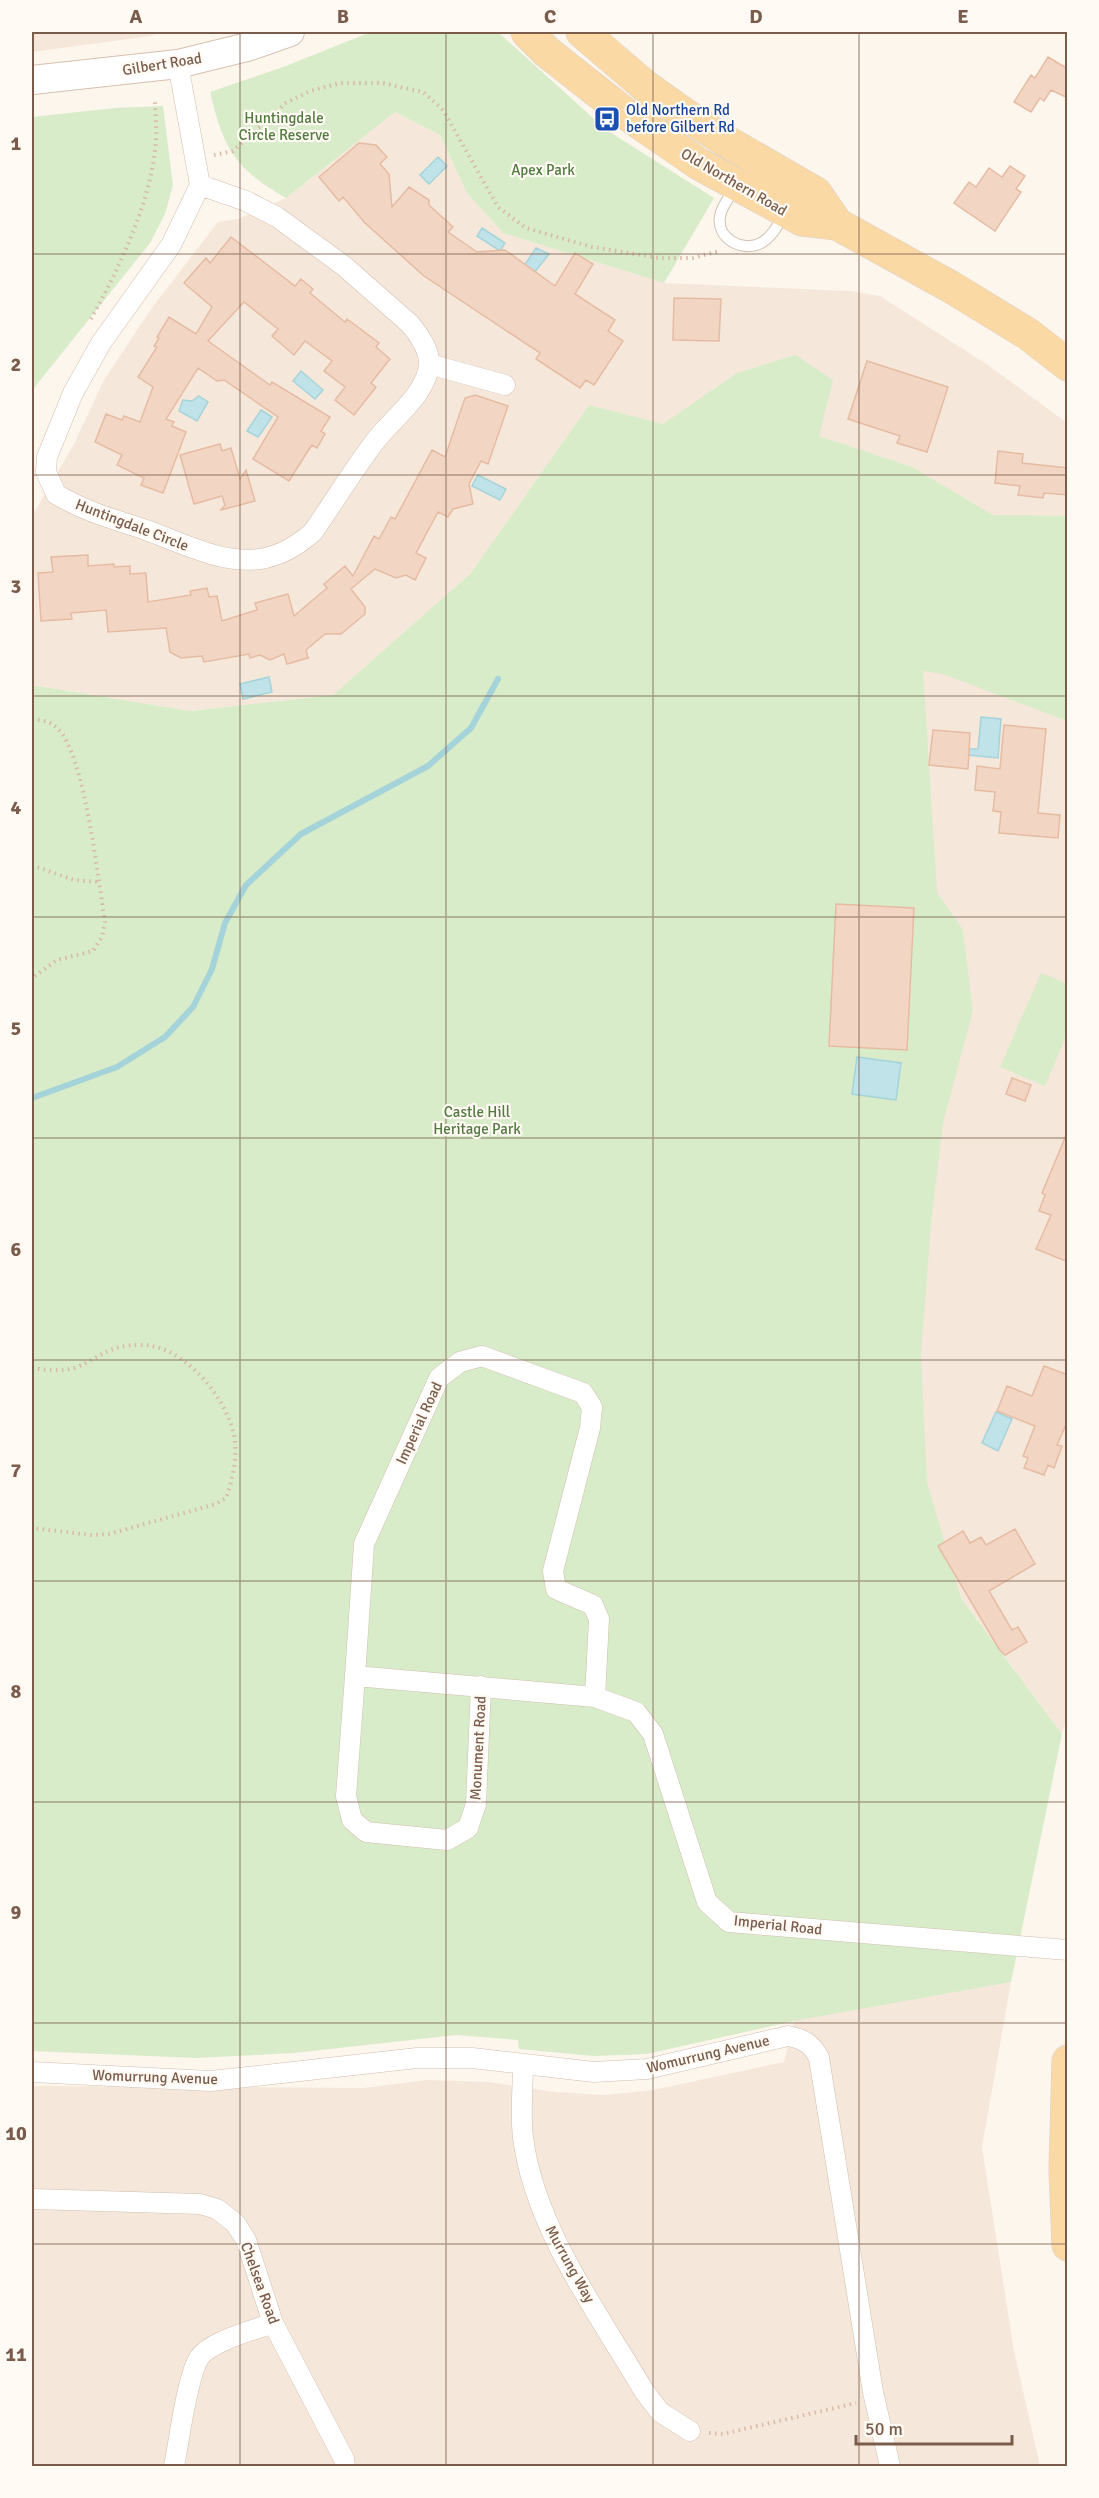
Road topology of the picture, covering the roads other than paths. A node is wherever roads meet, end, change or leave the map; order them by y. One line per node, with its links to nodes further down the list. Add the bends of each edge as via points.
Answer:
1 (290, 32): 4 (main road, Gilbert Road)
2 (527, 32): 7 (main road, Old Northern Road, via 622,111)
3 (582, 32): 9 (main road, Old Northern Road, via 683,113 816,193)
4 (178, 64): 5 (main road, Gilbert Road); 6 (street)
5 (32, 80)
6 (200, 185): 10 (street, via 262,208 344,266 410,324 420,336); 10 (street, Huntingdale Circle, via 171,245 101,343 73,393 47,458 46,472 56,494 208,553 242,560 280,554 313,532 374,442 417,392)
7 (737, 185): 8 (main road, Old Northern Road); 8 (lane, via 720,214 720,228 730,241 750,246 764,241)
8 (786, 211): 9 (main road, Old Northern Road, via 801,220)
9 (837, 224): 11 (main road, Old Northern Road, via 1028,334)
10 (429, 364): 12 (street)
11 (1068, 365)
12 (505, 385)
13 (355, 1676): 14 (street, Imperial Road); 14 (street, Monument Road, via 346,1797 352,1820 366,1832 447,1840 468,1828 476,1804); 15 (street, Imperial Road, via 364,1544 439,1377 460,1362 482,1356 583,1393 592,1407 590,1428 552,1571 556,1588 593,1605 599,1619)
14 (481, 1686): 15 (street, Imperial Road)
15 (595, 1697): 16 (street, Imperial Road, via 636,1712 653,1734 707,1902 729,1922)
16 (1068, 1950)
17 (1068, 2061): 21 (main road)
18 (523, 2064): 19 (street, Womurrung Avenue, via 472,2058 417,2058 211,2081); 23 (street, Murrung Way, via 523,2136 544,2214 644,2391 660,2412); 26 (street, Womurrung Avenue, via 594,2072 647,2069 788,2036 813,2046 819,2058 875,2398)
19 (32, 2072)
20 (32, 2199): 22 (street, Chelsea Road, via 191,2203 217,2209 235,2223 246,2240)
21 (1068, 2245)
22 (273, 2323): 24 (street, via 224,2340 199,2357); 25 (street, Chelsea Road)
23 (690, 2431)
24 (174, 2466)
25 (345, 2466)
26 (890, 2466)

